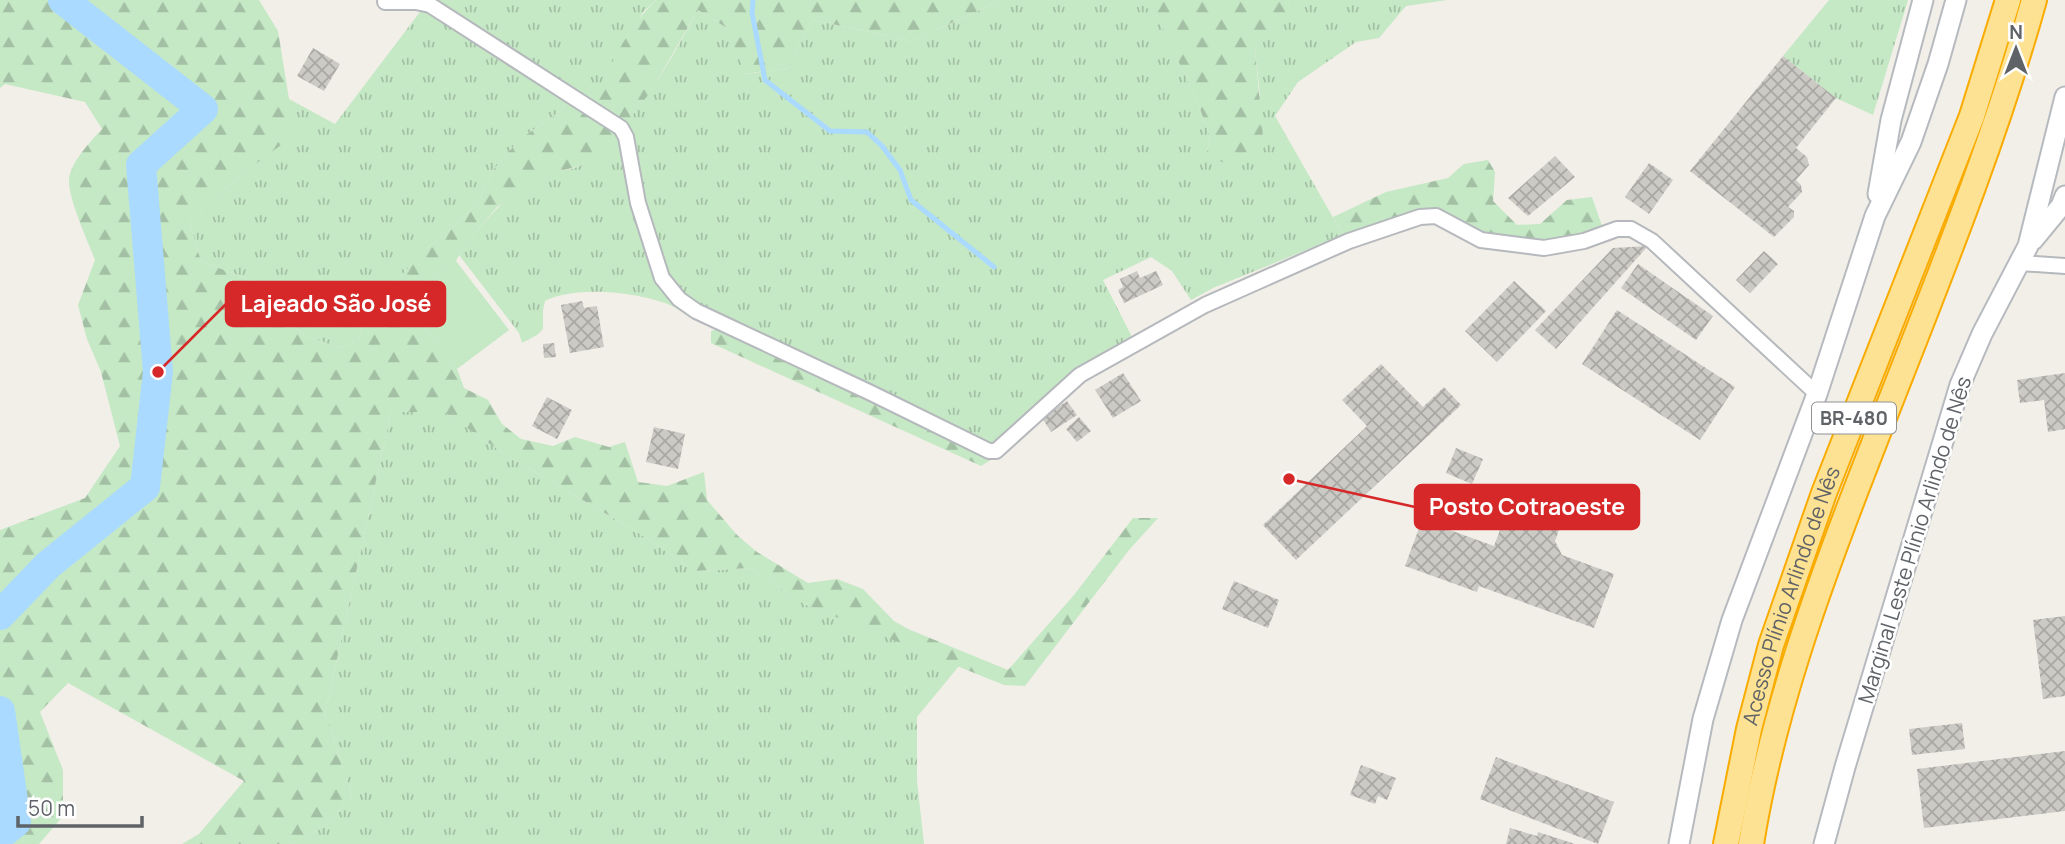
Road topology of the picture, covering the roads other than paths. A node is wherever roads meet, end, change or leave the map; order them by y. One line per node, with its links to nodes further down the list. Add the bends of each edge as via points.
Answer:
1 (1923, 0): 8 (main road, via 1891,120)
2 (1956, 0): 8 (main road, via 1911,142)
3 (2008, 0): 13 (highway, Acesso Plínio Arlindo de Nês / BR-480, via 1972,116 1824,493 1771,645)
4 (2034, 0): 14 (highway, Acesso Plínio Arlindo de Nês / BR-480, via 1998,120 1816,595 1773,738)
5 (385, 2): 11 (street, via 430,5 621,128 662,278 679,299 989,452 996,451 1080,375 1205,305 1349,242 1420,217 1436,216 1481,240 1544,248 1631,229 1652,241)
6 (2065, 97): 9 (main road, Marginal Leste Plínio Arlindo de Nês)
7 (2065, 197): 9 (main road, Marginal Leste Plínio Arlindo de Nês)
8 (1875, 216): 11 (main road)
9 (2024, 255): 10 (street); 15 (main road, Marginal Leste Plínio Arlindo de Nês, via 1960,385)
10 (2065, 266)
11 (1817, 394): 12 (main road, via 1732,620 1703,719)
12 (1679, 844)
13 (1726, 844)
14 (1751, 844)
15 (1825, 844)

